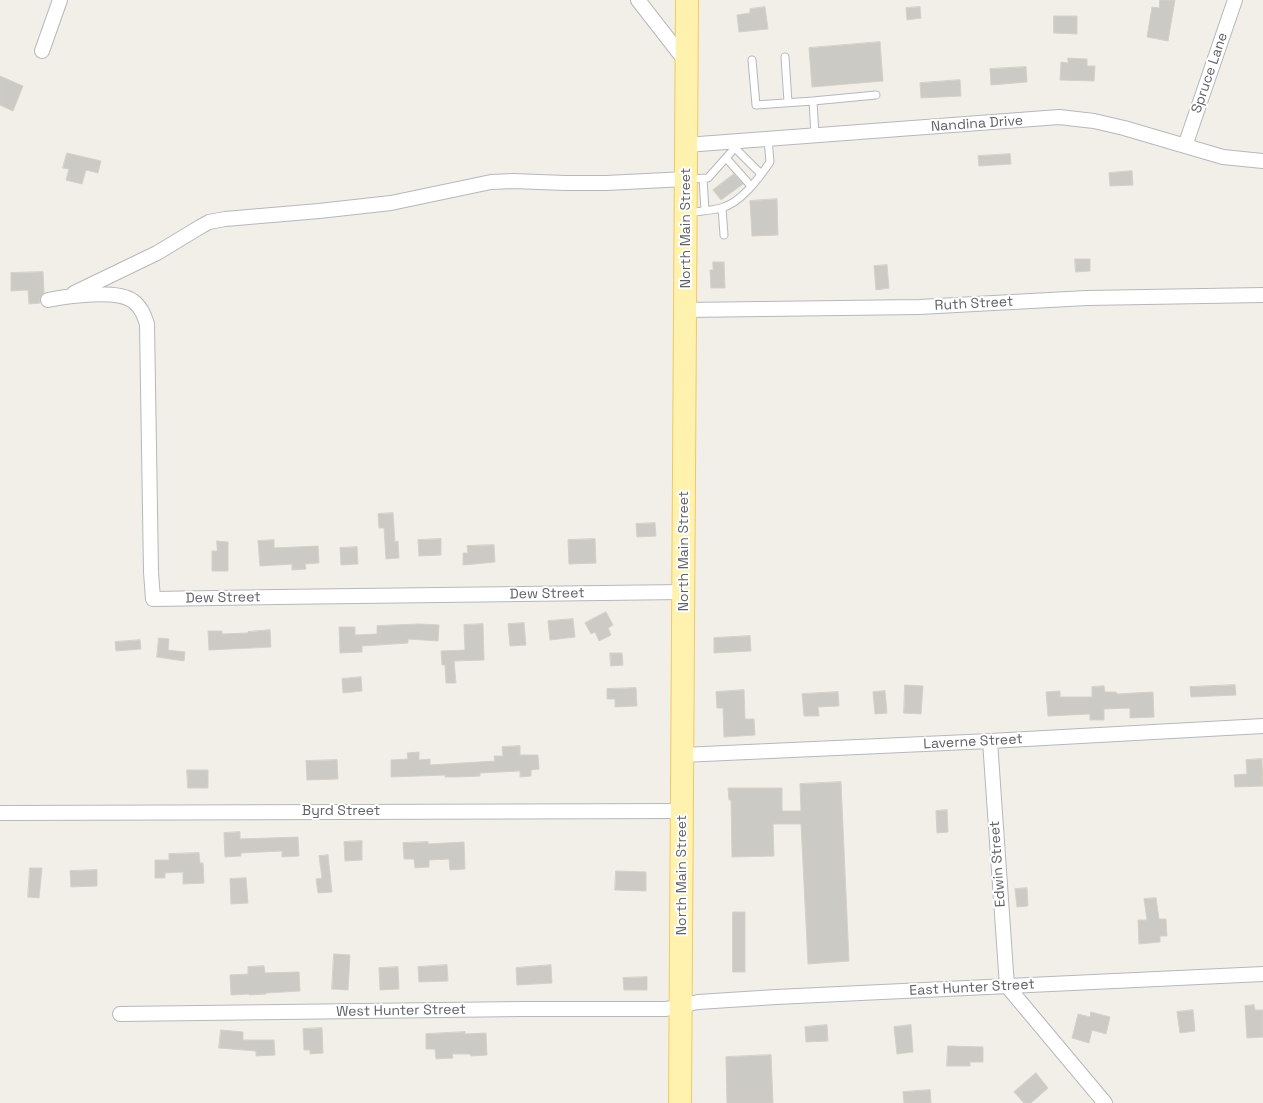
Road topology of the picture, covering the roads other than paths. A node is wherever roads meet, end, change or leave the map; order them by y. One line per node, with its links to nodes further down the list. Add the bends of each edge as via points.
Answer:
1 (60, 0): 5 (street)
2 (638, 0): 8 (street)
3 (687, 0): 8 (main road, North Main Street)
4 (1235, 0): 16 (street, Spruce Lane)
5 (42, 51)
6 (785, 57): 11 (lane)
7 (752, 60): 11 (lane, via 756,105)
8 (687, 63): 14 (main road, North Main Street)
9 (876, 95): 10 (lane)
10 (813, 101): 11 (lane); 12 (lane)
11 (788, 102)
12 (815, 135): 13 (street, Nandina Drive); 16 (street, Nandina Drive, via 1059,118 1094,121)
13 (768, 139): 15 (street, Nandina Drive); 19 (lane, via 770,162)
14 (686, 145): 15 (street, Nandina Drive); 20 (main road, North Main Street)
15 (738, 145): 17 (lane); 19 (lane)
16 (1186, 146): 18 (street, Nandina Drive, via 1223,157)
17 (726, 158): 20 (lane, via 708,178); 21 (lane)
18 (1263, 162)
19 (761, 174): 21 (lane)
20 (694, 179): 23 (main road, North Main Street); 26 (street, via 592,183 491,182 391,203 225,219 204,224 157,253)
21 (751, 186): 22 (lane, via 735,201)
22 (722, 208): 23 (lane); 24 (lane)
23 (696, 211): 28 (main road, North Main Street)
24 (724, 235)
25 (1263, 295): 28 (street, Ruth Street, via 1087,298 919,307)
26 (67, 296): 27 (street, Dew Street); 29 (street, Dew Street, via 100,295 128,298 144,313 146,319 153,599)
27 (48, 300)
28 (685, 310): 29 (main road, North Main Street)
29 (683, 592): 32 (main road, North Main Street)
30 (1263, 726): 31 (street, Laverne Street)
31 (990, 741): 32 (street, Laverne Street); 36 (street, Edwin Street)
32 (682, 755): 33 (main road, North Main Street)
33 (682, 811): 34 (street, Byrd Street); 37 (main road, North Main Street)
34 (0, 813)
35 (1263, 974): 36 (street, East Hunter Street)
36 (1007, 986): 37 (street, East Hunter Street, via 776,997 698,1002); 40 (street)
37 (681, 1006): 38 (street, West Hunter Street, via 666,1009); 39 (main road, North Main Street)
38 (120, 1014)
39 (680, 1103)
40 (1105, 1103)

